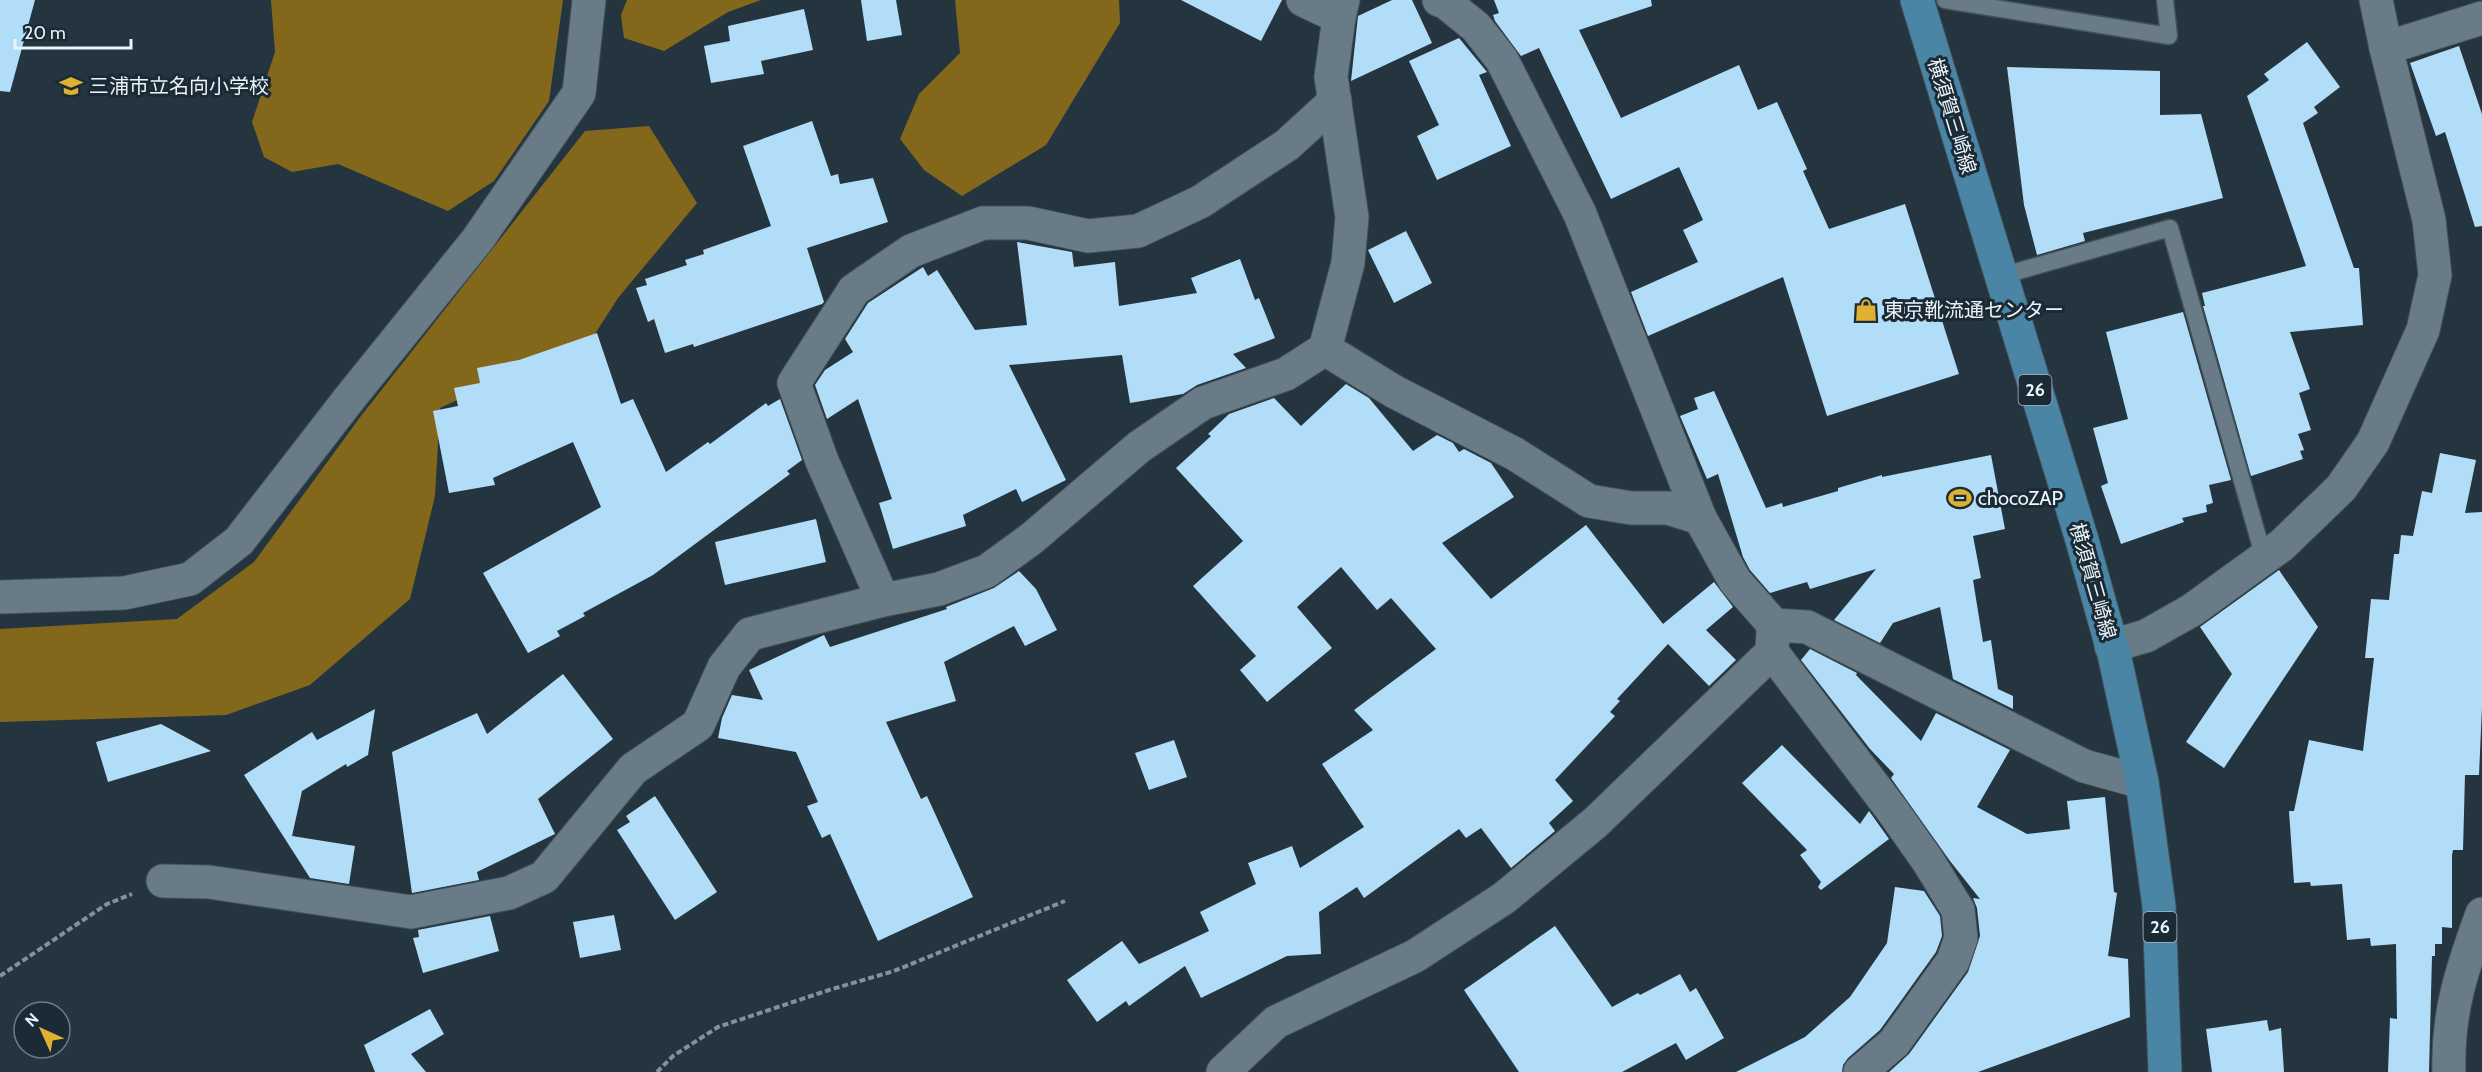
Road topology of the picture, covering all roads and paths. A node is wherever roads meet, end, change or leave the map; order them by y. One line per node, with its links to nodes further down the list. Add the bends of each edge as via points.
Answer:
1 (589, 0): 16 (street, via 579,93 478,239 239,541 190,579 124,593)
2 (1303, 0): 8 (street)
3 (1439, 0): 14 (street, via 1476,27 1502,60 1580,214)
4 (1917, 0): 12 (main road, 横須賀三崎線 / 26)
5 (1945, 0): 6 (lane, via 2169,36)
6 (2165, 0)
7 (2376, 0): 10 (street)
8 (1341, 9): 11 (street, via 1331,77)
9 (2482, 18): 10 (street)
10 (2385, 48): 15 (street, via 2429,220 2435,275 2423,330 2373,442 2360,461 2341,488)
11 (1335, 101): 13 (street, via 1352,217 1348,263); 17 (street, via 1287,145 1200,202 1138,231 1088,236 1028,223 983,223 911,251 854,290 794,383 822,461)
12 (2001, 276): 15 (lane, via 2170,228); 19 (main road, 横須賀三崎線 / 26)
13 (1325, 349): 14 (street, via 1394,392 1515,454 1589,501 1631,508 1668,508); 17 (street, via 1286,374 1203,403 1139,447 1031,539 987,571 939,589)
14 (1700, 518): 18 (street)
15 (2264, 558): 19 (street, via 2183,615 2146,636)
16 (0, 597)
17 (883, 600): 21 (street, via 750,634 724,667 698,725 633,769 544,877 509,893 411,912 209,882)
18 (1773, 638): 20 (street, via 1807,627 2084,766); 26 (street, via 1596,822 1504,898 1415,956 1276,1022); 27 (street, via 1958,910 1961,938 1953,961 1894,1043)
19 (2111, 646): 20 (main road, 横須賀三崎線 / 26)
20 (2142, 782): 28 (main road, 横須賀三崎線 / 26, via 2159,906)
21 (163, 881): 24 (path, via 107,904)
22 (1065, 901): 25 (path, via 894,971 718,1027 673,1056)
23 (2482, 914): 29 (street, via 2454,1001 2448,1049)
24 (0, 975)
25 (657, 1072)
26 (1222, 1072)
27 (1860, 1072)
28 (2165, 1072)
29 (2450, 1072)

